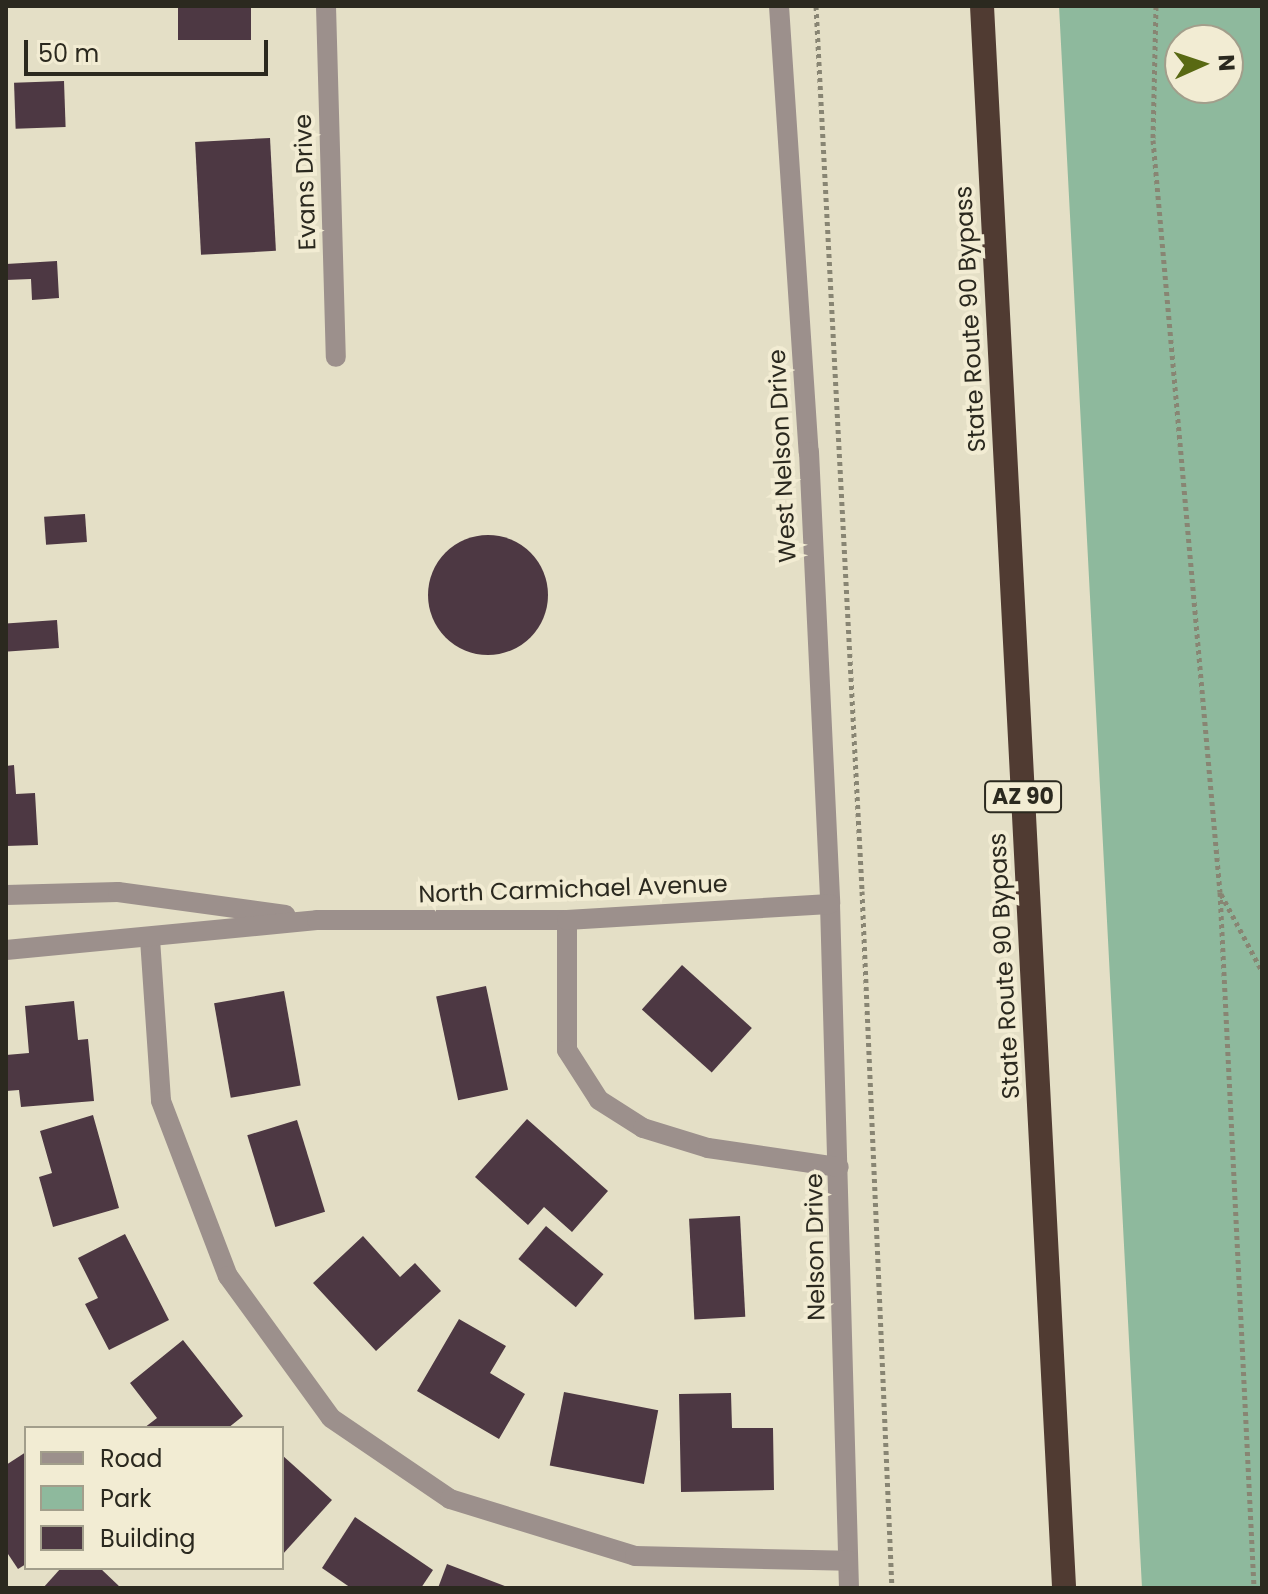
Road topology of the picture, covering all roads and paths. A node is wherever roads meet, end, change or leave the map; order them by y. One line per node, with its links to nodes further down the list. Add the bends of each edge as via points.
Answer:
1 (326, 6): 6 (street, Evans Drive)
2 (779, 6): 9 (street, West Nelson Drive, via 809,452)
3 (816, 6): 18 (path)
4 (982, 6): 19 (highway, State Route 90 Bypass / AZ 90)
5 (1156, 6): 7 (path, via 1153,140)
6 (336, 357)
7 (1220, 892): 14 (path); 20 (path)
8 (6, 895): 10 (street, North Carmichael Avenue, via 118,892)
9 (830, 904): 11 (street, North Carmichael Avenue); 15 (street, Nelson Drive)
10 (317, 920): 11 (street, North Carmichael Avenue); 12 (street, North Carmichael Avenue)
11 (567, 920): 15 (street, via 567,1050 599,1100 643,1128 708,1148)
12 (150, 939): 13 (street, North Carmichael Avenue); 16 (street, via 161,1101 228,1276 331,1418 450,1499 635,1556)
13 (6, 950)
14 (1262, 971)
15 (839, 1167): 16 (street, Nelson Drive)
16 (848, 1561): 17 (street, Nelson Drive)
17 (849, 1588)
18 (892, 1588)
19 (1064, 1588)
20 (1254, 1588)

